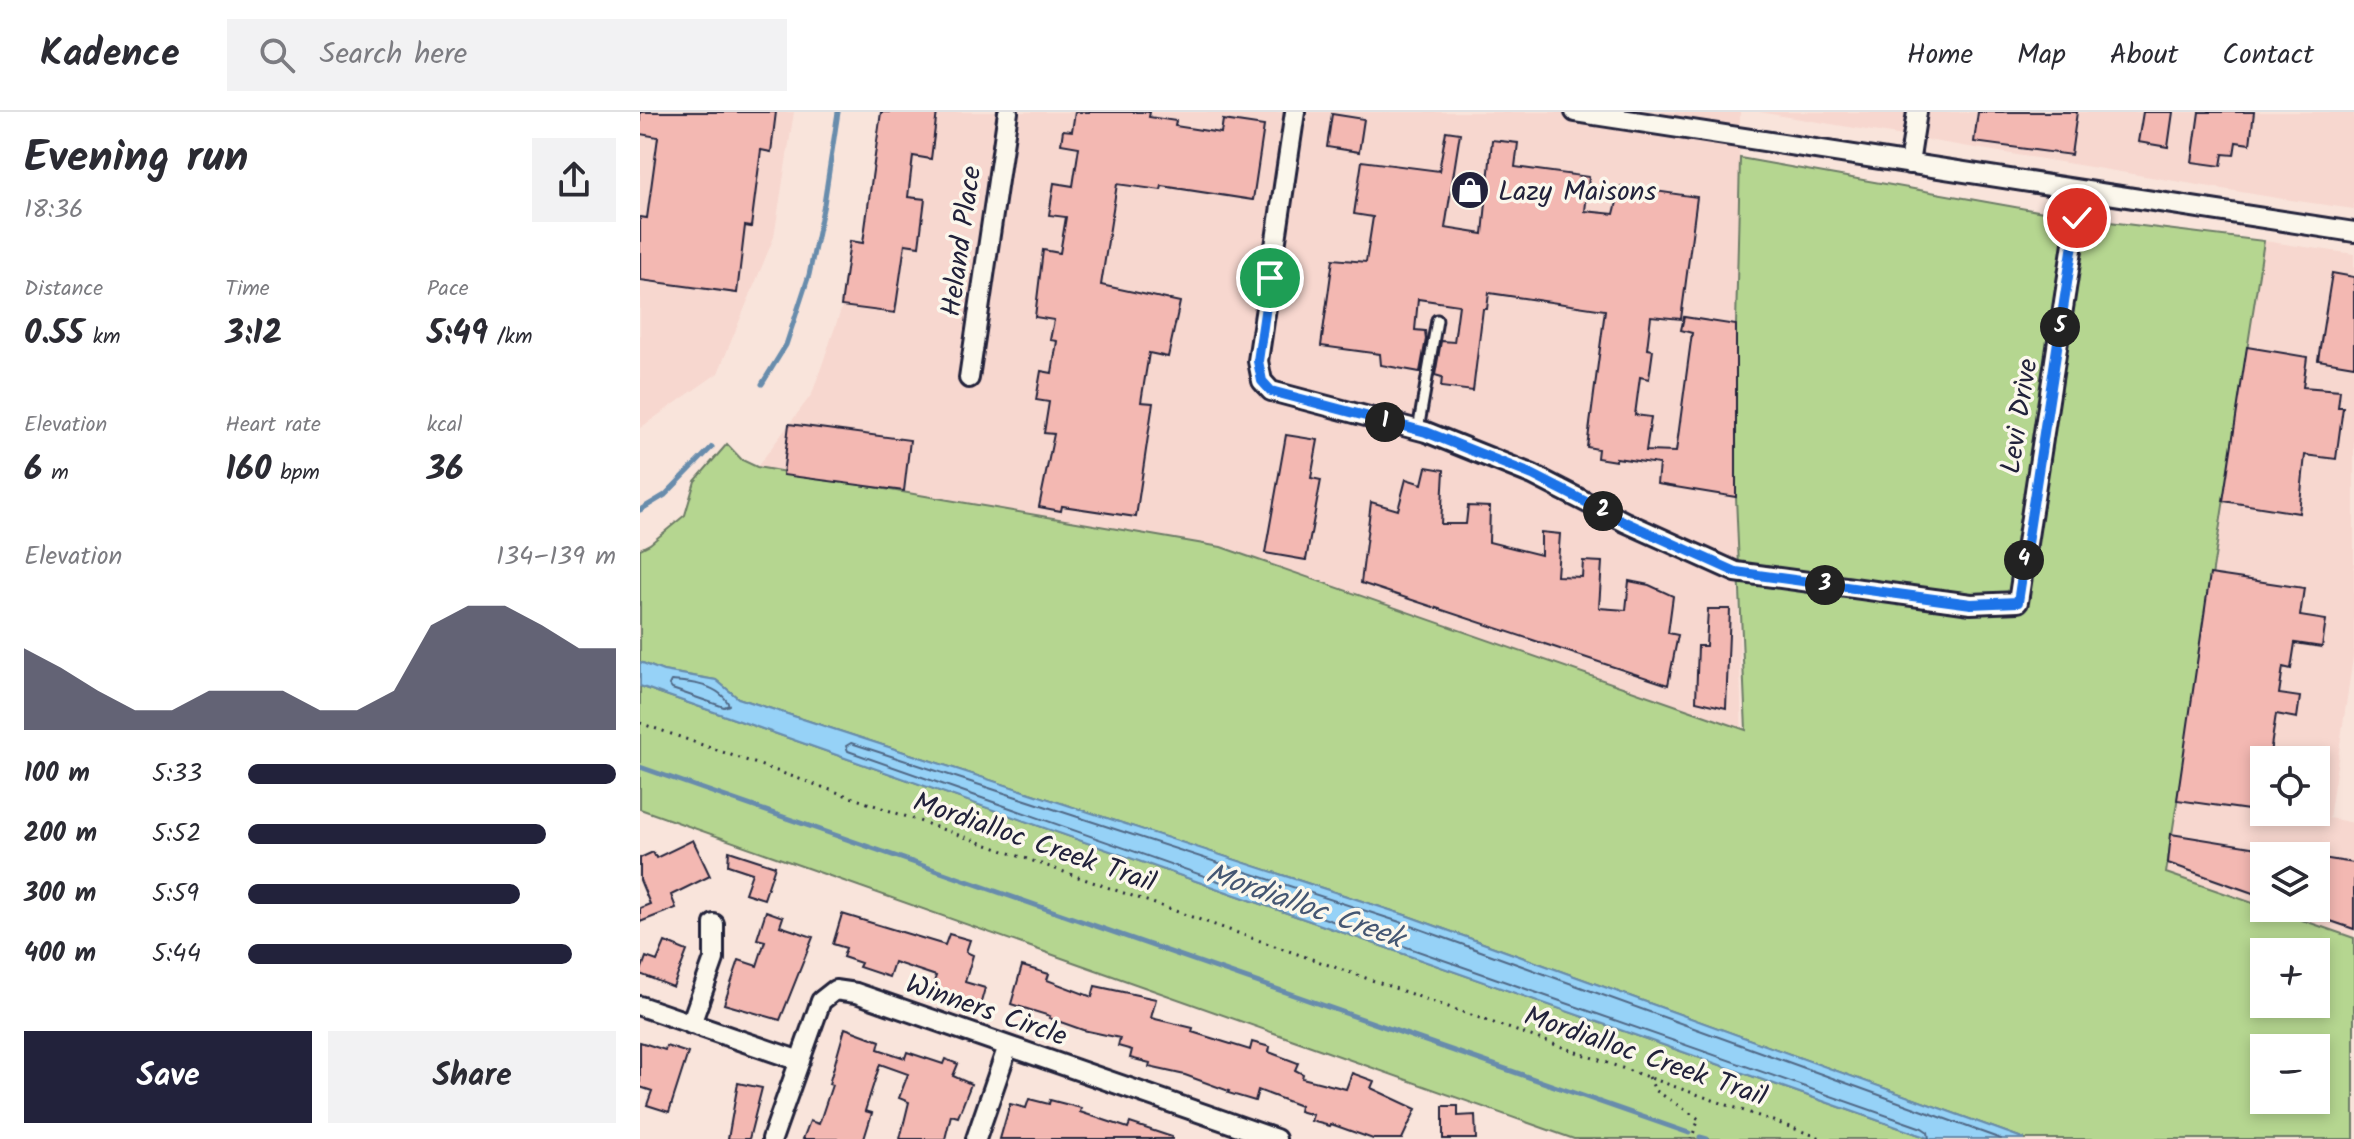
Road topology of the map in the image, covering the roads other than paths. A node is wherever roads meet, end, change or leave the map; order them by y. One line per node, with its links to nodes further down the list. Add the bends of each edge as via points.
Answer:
1 (1008, 112): 9 (street, Heland Place)
2 (1295, 112): 10 (street, via 1258,361 1262,381 1271,391)
3 (1575, 112): 5 (street)
4 (1917, 112): 5 (street)
5 (1909, 164): 6 (street)
6 (2081, 191): 7 (street); 10 (street, Levi Drive, via 2018,602 1971,604 1736,572 1533,475)
7 (2354, 232)
8 (1437, 320): 10 (lane)
9 (969, 378)
10 (1418, 430)
11 (714, 924): 13 (street, via 714,959)
12 (640, 1006): 13 (street)
13 (691, 1024): 15 (street)
14 (1008, 1046): 15 (street, Winners Circle, via 835,990 821,1001); 17 (street); 18 (street, Winners Circle)
15 (800, 1061): 16 (street, Winners Circle)
16 (772, 1139)
17 (976, 1139)
18 (1276, 1139)

